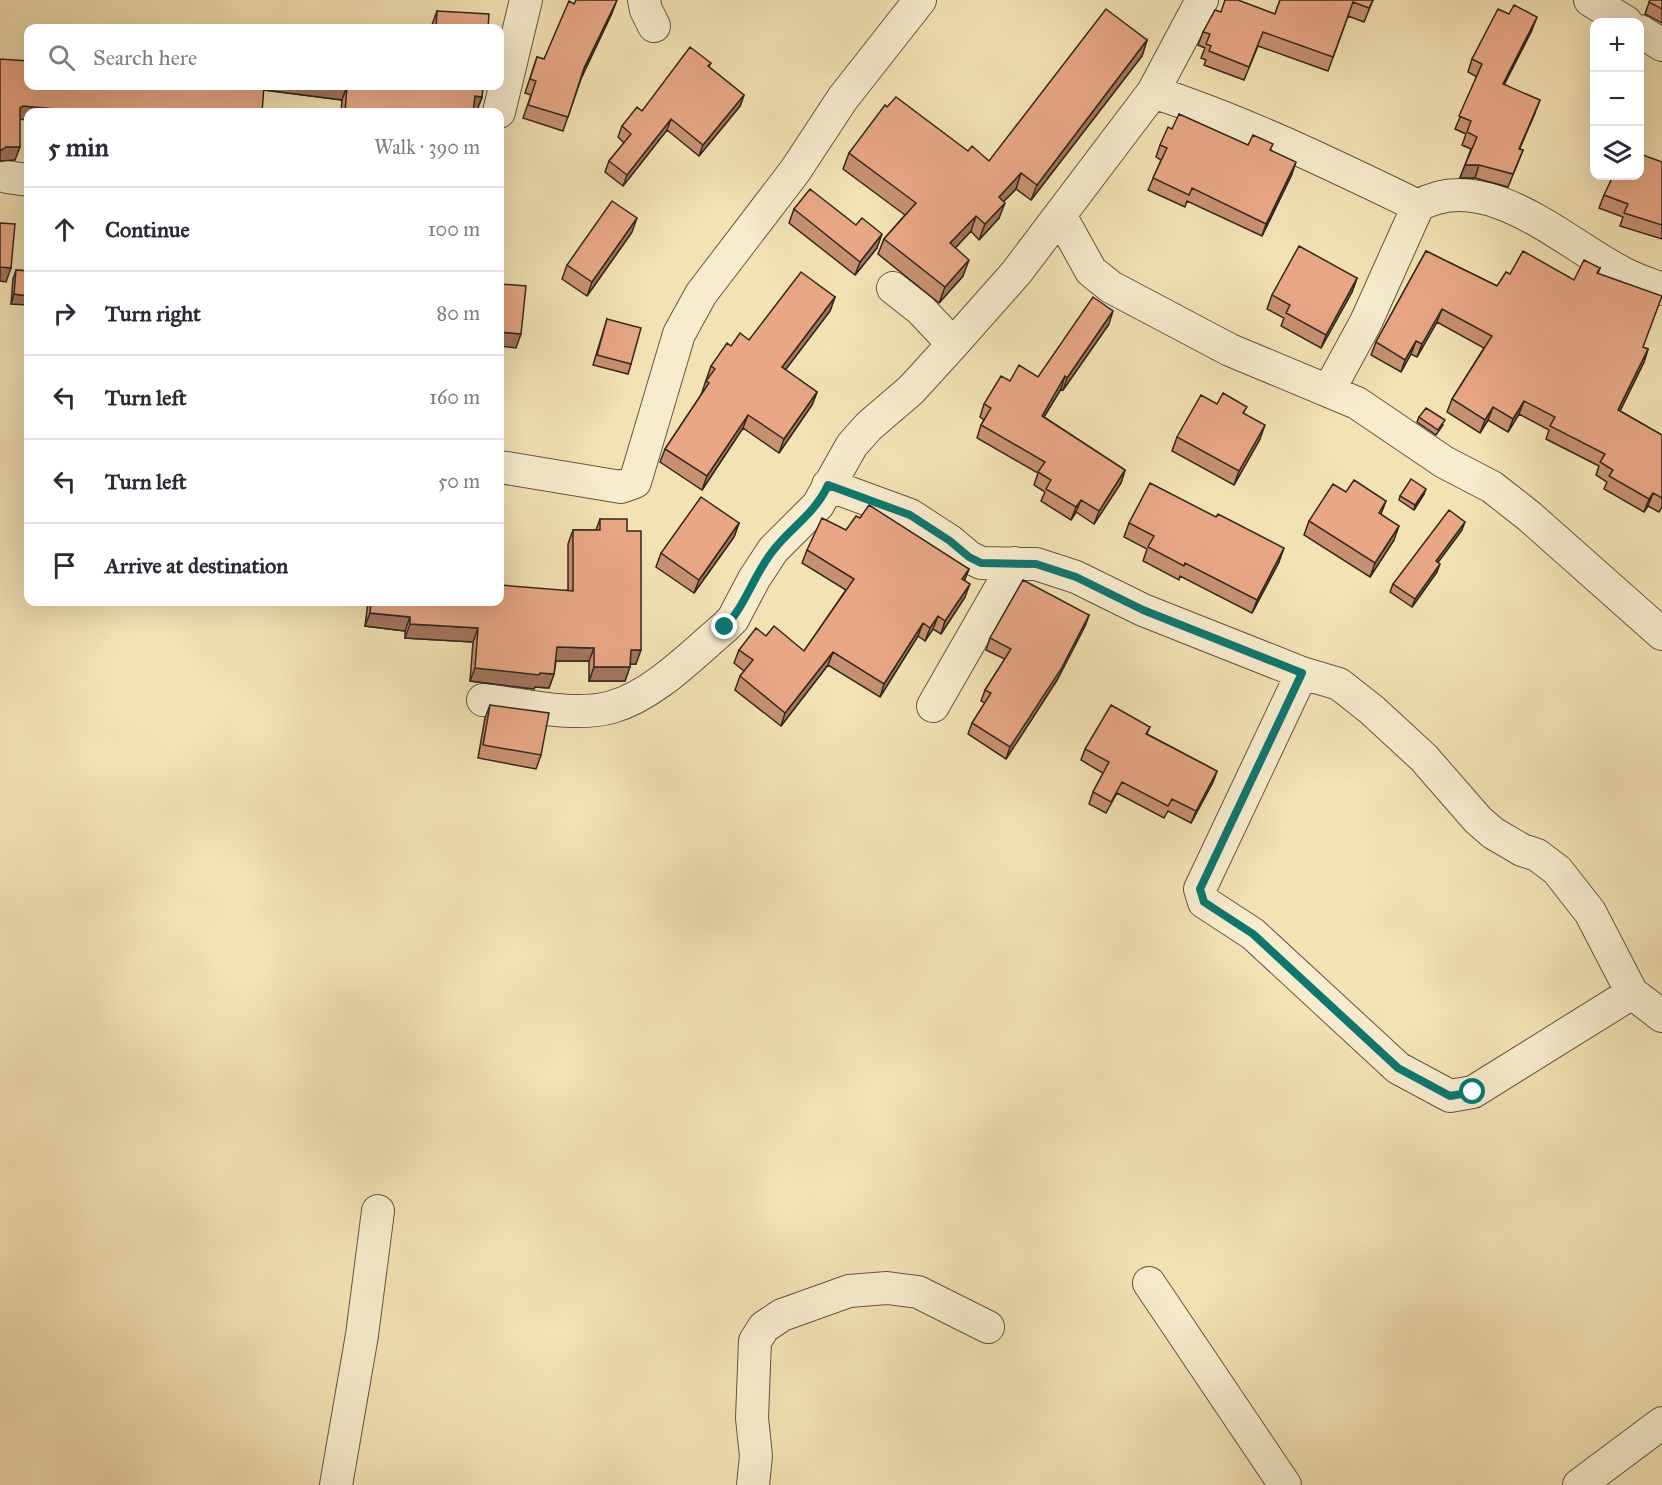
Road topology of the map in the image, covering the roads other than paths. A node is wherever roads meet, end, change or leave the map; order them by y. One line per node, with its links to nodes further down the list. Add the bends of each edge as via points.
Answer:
1 (526, 0): 9 (street)
2 (920, 0): 16 (street, via 843,98 795,171 701,294 679,334 635,482 621,487)
3 (1203, 0): 8 (street)
4 (1590, 0): 5 (street)
5 (1619, 18)
6 (1644, 34): 7 (street)
7 (1662, 45)
8 (1153, 92): 10 (street, via 1289,144); 11 (street)
9 (500, 108)
10 (1418, 206): 13 (street, via 1445,196 1499,204 1533,217 1623,273); 15 (street, via 1366,322)
11 (1060, 215): 14 (street, via 1016,273); 15 (street, via 1091,271 1111,287 1230,350)
12 (893, 288): 14 (street, via 921,310)
13 (1662, 289)
14 (953, 344): 17 (street, via 852,445)
15 (1329, 390): 19 (street, via 1357,403 1444,462 1492,487)
16 (504, 468)
17 (828, 485): 18 (street, via 910,515 981,563); 21 (street, via 818,506 773,550 733,619 633,699 610,708 577,711)
18 (1015, 563): 20 (street, via 1036,564 1076,577 1143,610); 22 (street)
19 (1662, 634)
20 (1302, 673): 23 (street, via 1347,690 1424,758 1478,820 1557,870 1590,912); 23 (street, via 1200,889 1204,902 1253,934 1398,1068 1450,1096 1473,1092)
21 (483, 700)
22 (933, 706)
23 (1632, 993): 24 (street)
24 (1662, 1016)
25 (378, 1211): 29 (street)
26 (1149, 1283): 31 (street)
27 (988, 1327): 30 (street, via 918,1292 887,1288 849,1291 782,1315 764,1327 755,1341)
28 (1662, 1423): 32 (street)
29 (336, 1485)
30 (753, 1485)
31 (1285, 1485)
32 (1579, 1485)

